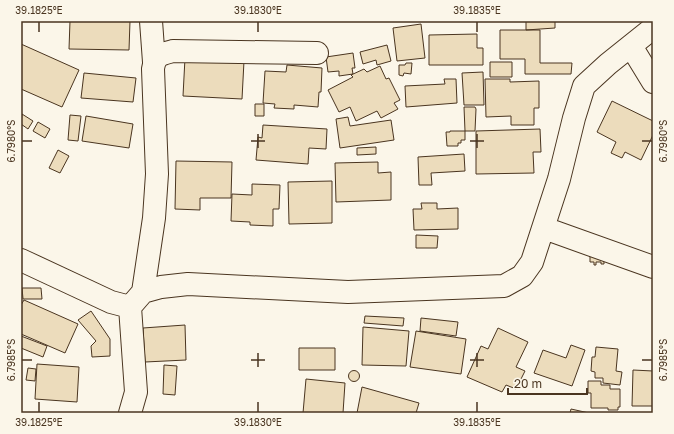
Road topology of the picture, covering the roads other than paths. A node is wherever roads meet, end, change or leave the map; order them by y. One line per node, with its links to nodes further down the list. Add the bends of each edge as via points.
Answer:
1 (151, 21): 5 (street)
2 (653, 28): 3 (street)
3 (631, 46): 6 (street); 7 (street, via 584,86)
4 (317, 53): 5 (street, via 173,51 160,54)
5 (154, 62): 10 (street, via 158,174 154,218)
6 (653, 82)
7 (544, 228): 9 (street); 10 (street, via 529,267 522,276 504,286 348,292 188,284 161,286)
8 (21, 260): 10 (street, via 111,302)
9 (653, 267)
10 (137, 300): 11 (street, via 136,392)
11 (130, 413)

